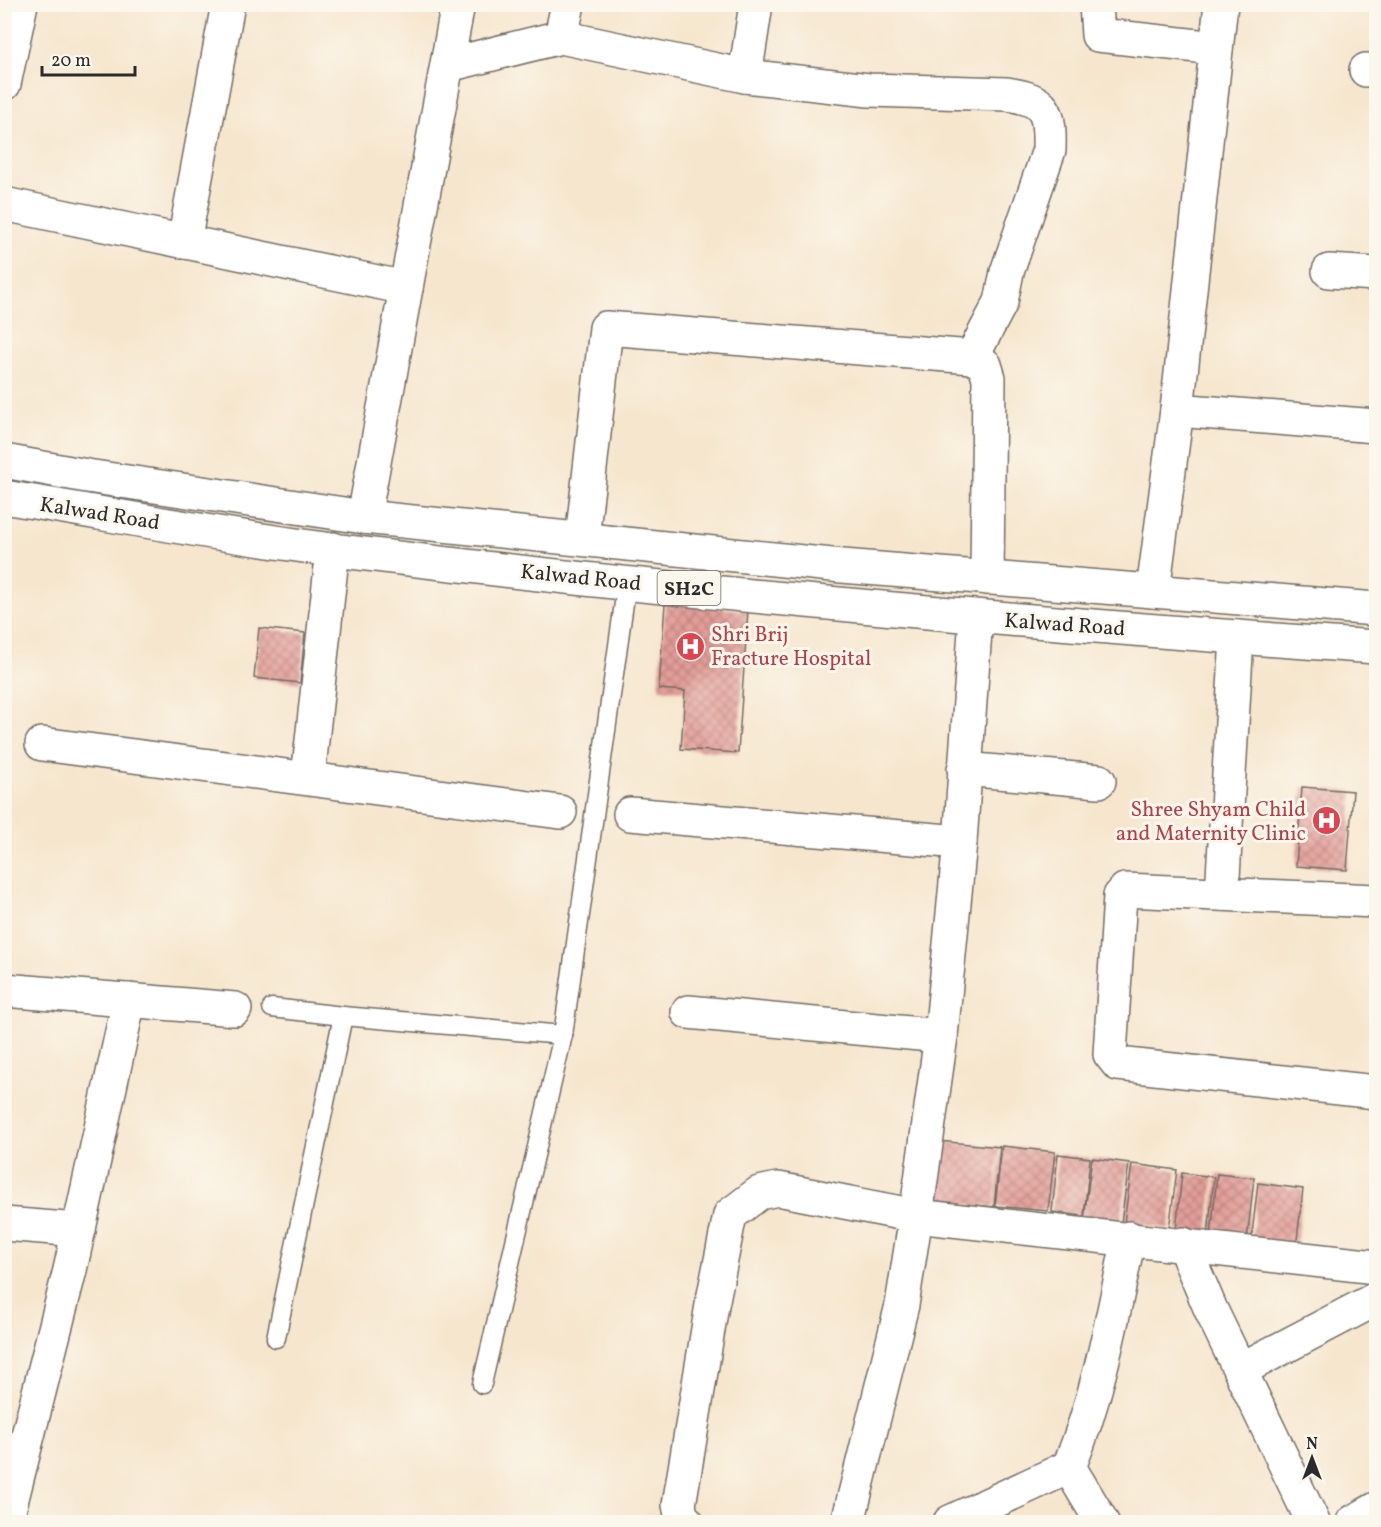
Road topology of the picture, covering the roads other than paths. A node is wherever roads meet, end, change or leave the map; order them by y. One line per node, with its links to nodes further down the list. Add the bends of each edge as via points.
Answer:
1 (21, 4): 12 (street)
2 (228, 4): 14 (street)
3 (458, 4): 10 (street)
4 (568, 4): 8 (street)
5 (756, 4): 11 (street)
6 (1096, 4): 9 (street, via 1098,35)
7 (1221, 4): 9 (street)
8 (561, 37): 10 (street); 11 (street)
9 (1216, 48): 19 (street)
10 (448, 64): 17 (street)
11 (745, 76): 18 (street, via 887,92 1007,94 1039,103 1047,114 1048,150 1007,272 1001,302)
12 (4, 84)
13 (4, 204): 14 (street)
14 (184, 242): 17 (street)
15 (1329, 271): 16 (street)
16 (1377, 274)
17 (406, 288): 23 (street)
18 (972, 357): 24 (street, via 606,328); 26 (street, via 985,365 989,378)
19 (1177, 410): 20 (street); 28 (street)
20 (1377, 426)
21 (4, 461): 23 (street, Kalwad Road / SH2C)
22 (4, 497): 25 (street, Kalwad Road / SH2C)
23 (364, 517): 24 (street, Kalwad Road / SH2C)
24 (582, 539): 26 (street, Kalwad Road / SH2C)
25 (333, 549): 27 (street, Kalwad Road / SH2C); 35 (street)
26 (987, 578): 28 (street, Kalwad Road / SH2C)
27 (627, 582): 30 (street, Kalwad Road / SH2C); 48 (lane)
28 (1153, 591): 29 (street, Kalwad Road / SH2C)
29 (1377, 609)
30 (976, 617): 31 (street, Kalwad Road / SH2C); 34 (street)
31 (1237, 637): 32 (street, Kalwad Road / SH2C); 40 (street)
32 (1377, 647)
33 (42, 744): 35 (street)
34 (964, 769): 36 (street); 39 (street)
35 (308, 777): 37 (street)
36 (1099, 781)
37 (560, 812)
38 (630, 814): 39 (street)
39 (960, 842): 49 (street)
40 (1222, 894): 41 (street); 50 (street, via 1122,892 1110,1054 1113,1060 1125,1065)
41 (1377, 902)
42 (4, 990): 43 (street)
43 (129, 1000): 45 (street); 53 (street)
44 (272, 1008): 47 (lane)
45 (235, 1009)
46 (688, 1012): 49 (street)
47 (343, 1016): 48 (lane); 58 (lane)
48 (563, 1035): 60 (lane)
49 (941, 1036): 51 (street)
50 (1377, 1092)
51 (916, 1216): 54 (street); 64 (street, via 778,1189 759,1193 730,1215 679,1505 682,1519); 65 (street, via 902,1305)
52 (4, 1224): 53 (street)
53 (79, 1230): 63 (street)
54 (1129, 1238): 55 (street); 61 (street, via 1112,1322)
55 (1183, 1244): 56 (street); 59 (street)
56 (1377, 1267)
57 (1377, 1299): 59 (street)
58 (276, 1338)
59 (1240, 1370): 68 (street)
60 (482, 1384)
61 (1069, 1467): 66 (street); 67 (street)
62 (1377, 1509): 69 (street)
63 (6, 1522)
64 (687, 1522)
65 (848, 1522)
66 (951, 1522)
67 (1102, 1522)
68 (1313, 1522)
69 (1353, 1522)

